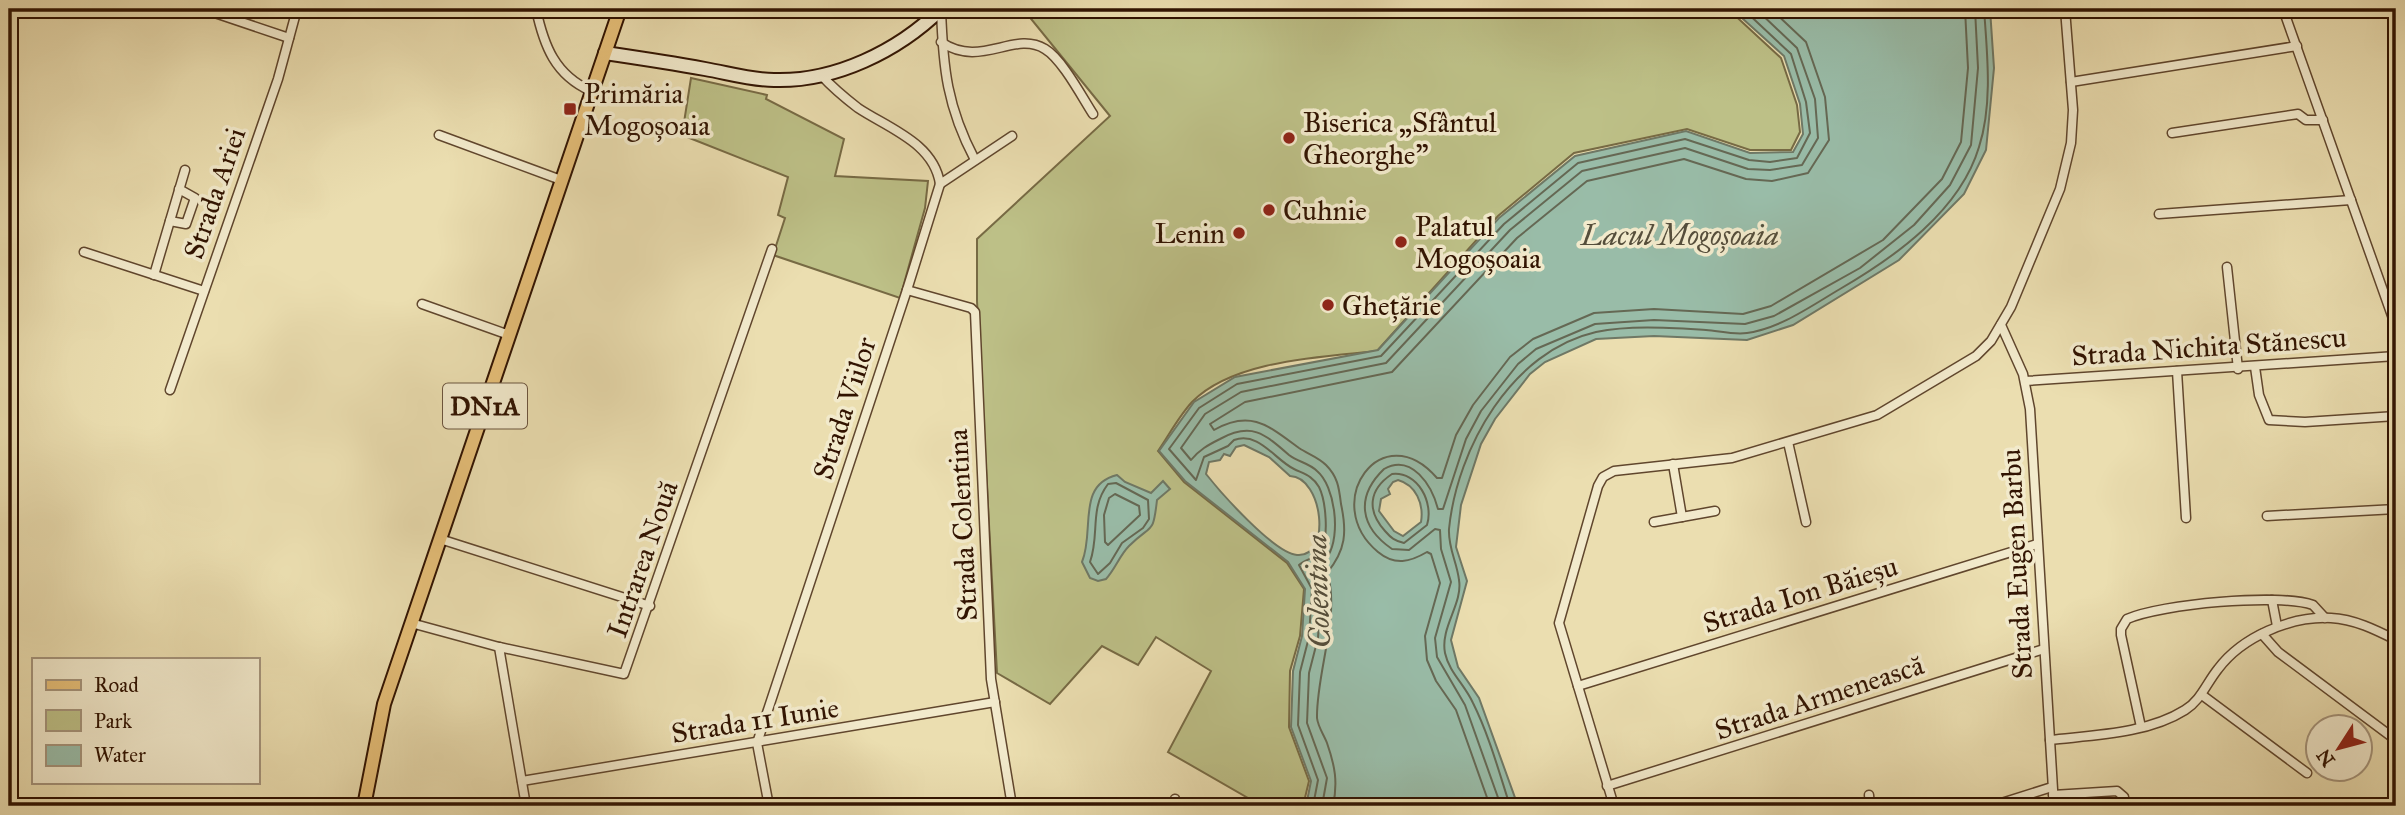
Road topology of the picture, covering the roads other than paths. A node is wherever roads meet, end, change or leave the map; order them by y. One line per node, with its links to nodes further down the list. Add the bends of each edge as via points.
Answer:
1 (203, 9): 8 (street)
2 (297, 9): 8 (street, Strada Ariei)
3 (536, 9): 14 (street, via 546,45 560,71)
4 (620, 9): 11 (main road, DN1A)
5 (941, 9): 9 (street); 12 (street, via 894,47)
6 (2065, 9): 13 (street)
7 (2283, 9): 10 (street)
8 (289, 38): 33 (street, Strada Ariei)
9 (942, 42): 15 (street, via 972,53 1013,45 1040,47 1053,55); 20 (street, via 951,106)
10 (2297, 46): 13 (street); 16 (street)
11 (605, 53): 12 (street, via 771,80); 14 (main road, DN1A)
12 (821, 75): 23 (street, via 858,108 914,142 935,167)
13 (2071, 82): 35 (street, via 2070,143 2060,189)
14 (591, 91): 22 (main road, DN1A)
15 (1094, 114)
16 (2323, 120): 17 (street, via 2306,120 2298,114); 25 (street)
17 (2172, 132)
18 (439, 135): 22 (street)
19 (1012, 136): 20 (street)
20 (975, 160): 23 (street)
21 (185, 170): 24 (street)
22 (561, 180): 37 (main road, DN1A)
23 (940, 184): 32 (street, Strada Viilor)
24 (179, 189): 27 (street); 27 (street, via 195,198 186,224)
25 (2351, 200): 26 (street); 36 (street)
26 (2159, 214)
27 (170, 221): 31 (street)
28 (772, 249): 57 (street, Intrarea Nouă)
29 (84, 252): 31 (street)
30 (2227, 267): 40 (street)
31 (153, 275): 33 (street)
32 (907, 290): 67 (street, Strada Colentina, via 975,312); 71 (street, Strada Viilor)
33 (204, 291): 43 (street, Strada Ariei)
34 (422, 304): 37 (street)
35 (2000, 325): 42 (street, Strada Eugen Barbu); 45 (street, via 1976,356 1877,415)
36 (2396, 327)
37 (509, 335): 54 (main road, DN1A)
38 (2396, 356): 39 (street, Strada Nichita Stănescu)
39 (2255, 367): 40 (street, Strada Nichita Stănescu); 44 (street, via 2269,420)
40 (2238, 369): 41 (street, Strada Nichita Stănescu)
41 (2177, 371): 42 (street, Strada Nichita Stănescu); 51 (street)
42 (2025, 381): 55 (street, Strada Eugen Barbu)
43 (170, 390)
44 (2396, 416)
45 (1788, 442): 46 (street, via 1732,458); 53 (street)
46 (1673, 464): 50 (street); 65 (street, via 1614,471 1598,486 1559,623)
47 (2396, 509): 49 (street)
48 (1715, 511): 50 (street)
49 (2267, 516)
50 (1682, 517): 52 (street)
51 (2186, 518)
52 (1654, 522)
53 (1806, 522)
54 (440, 539): 57 (street); 59 (main road, DN1A)
55 (2037, 544): 64 (street, Strada Eugen Barbu); 65 (street, Strada Ion Băieșu)
56 (2272, 600): 58 (street, via 2313,605); 60 (street); 68 (street, via 2162,609 2127,619 2121,635)
57 (650, 606): 63 (street, Intrarea Nouă, via 624,674)
58 (2325, 618): 60 (street); 62 (street, via 2363,625)
59 (411, 623): 63 (street, Intrarea Nouă); 77 (main road, DN1A, via 377,731)
60 (2277, 626): 61 (street)
61 (2262, 634): 66 (street, via 2241,646 2218,669); 70 (street, via 2278,652)
62 (2396, 640)
63 (499, 647): 73 (street)
64 (2044, 649): 69 (street, Strada Eugen Barbu); 74 (street, Strada Armenească)
65 (1578, 686): 74 (street)
66 (2203, 695): 68 (street, via 2177,715); 72 (street)
67 (995, 702): 71 (street, Strada 11 Iunie); 80 (street, Strada Colentina)
68 (2141, 727): 69 (street)
69 (2050, 740): 75 (street, Strada Eugen Barbu)
70 (2396, 740)
71 (757, 743): 73 (street, Strada 11 Iunie); 79 (street, Strada Viilor)
72 (2304, 771)
73 (522, 781): 78 (street)
74 (1607, 786): 81 (street)
75 (2052, 791): 83 (street); 84 (street, Strada Eugen Barbu); 85 (street, via 2117,791)
76 (1868, 795): 82 (street)
77 (364, 806)
78 (526, 806)
79 (769, 806)
80 (1012, 806)
81 (1614, 806)
82 (1870, 806)
83 (1992, 806)
84 (2054, 806)
85 (2125, 806)

